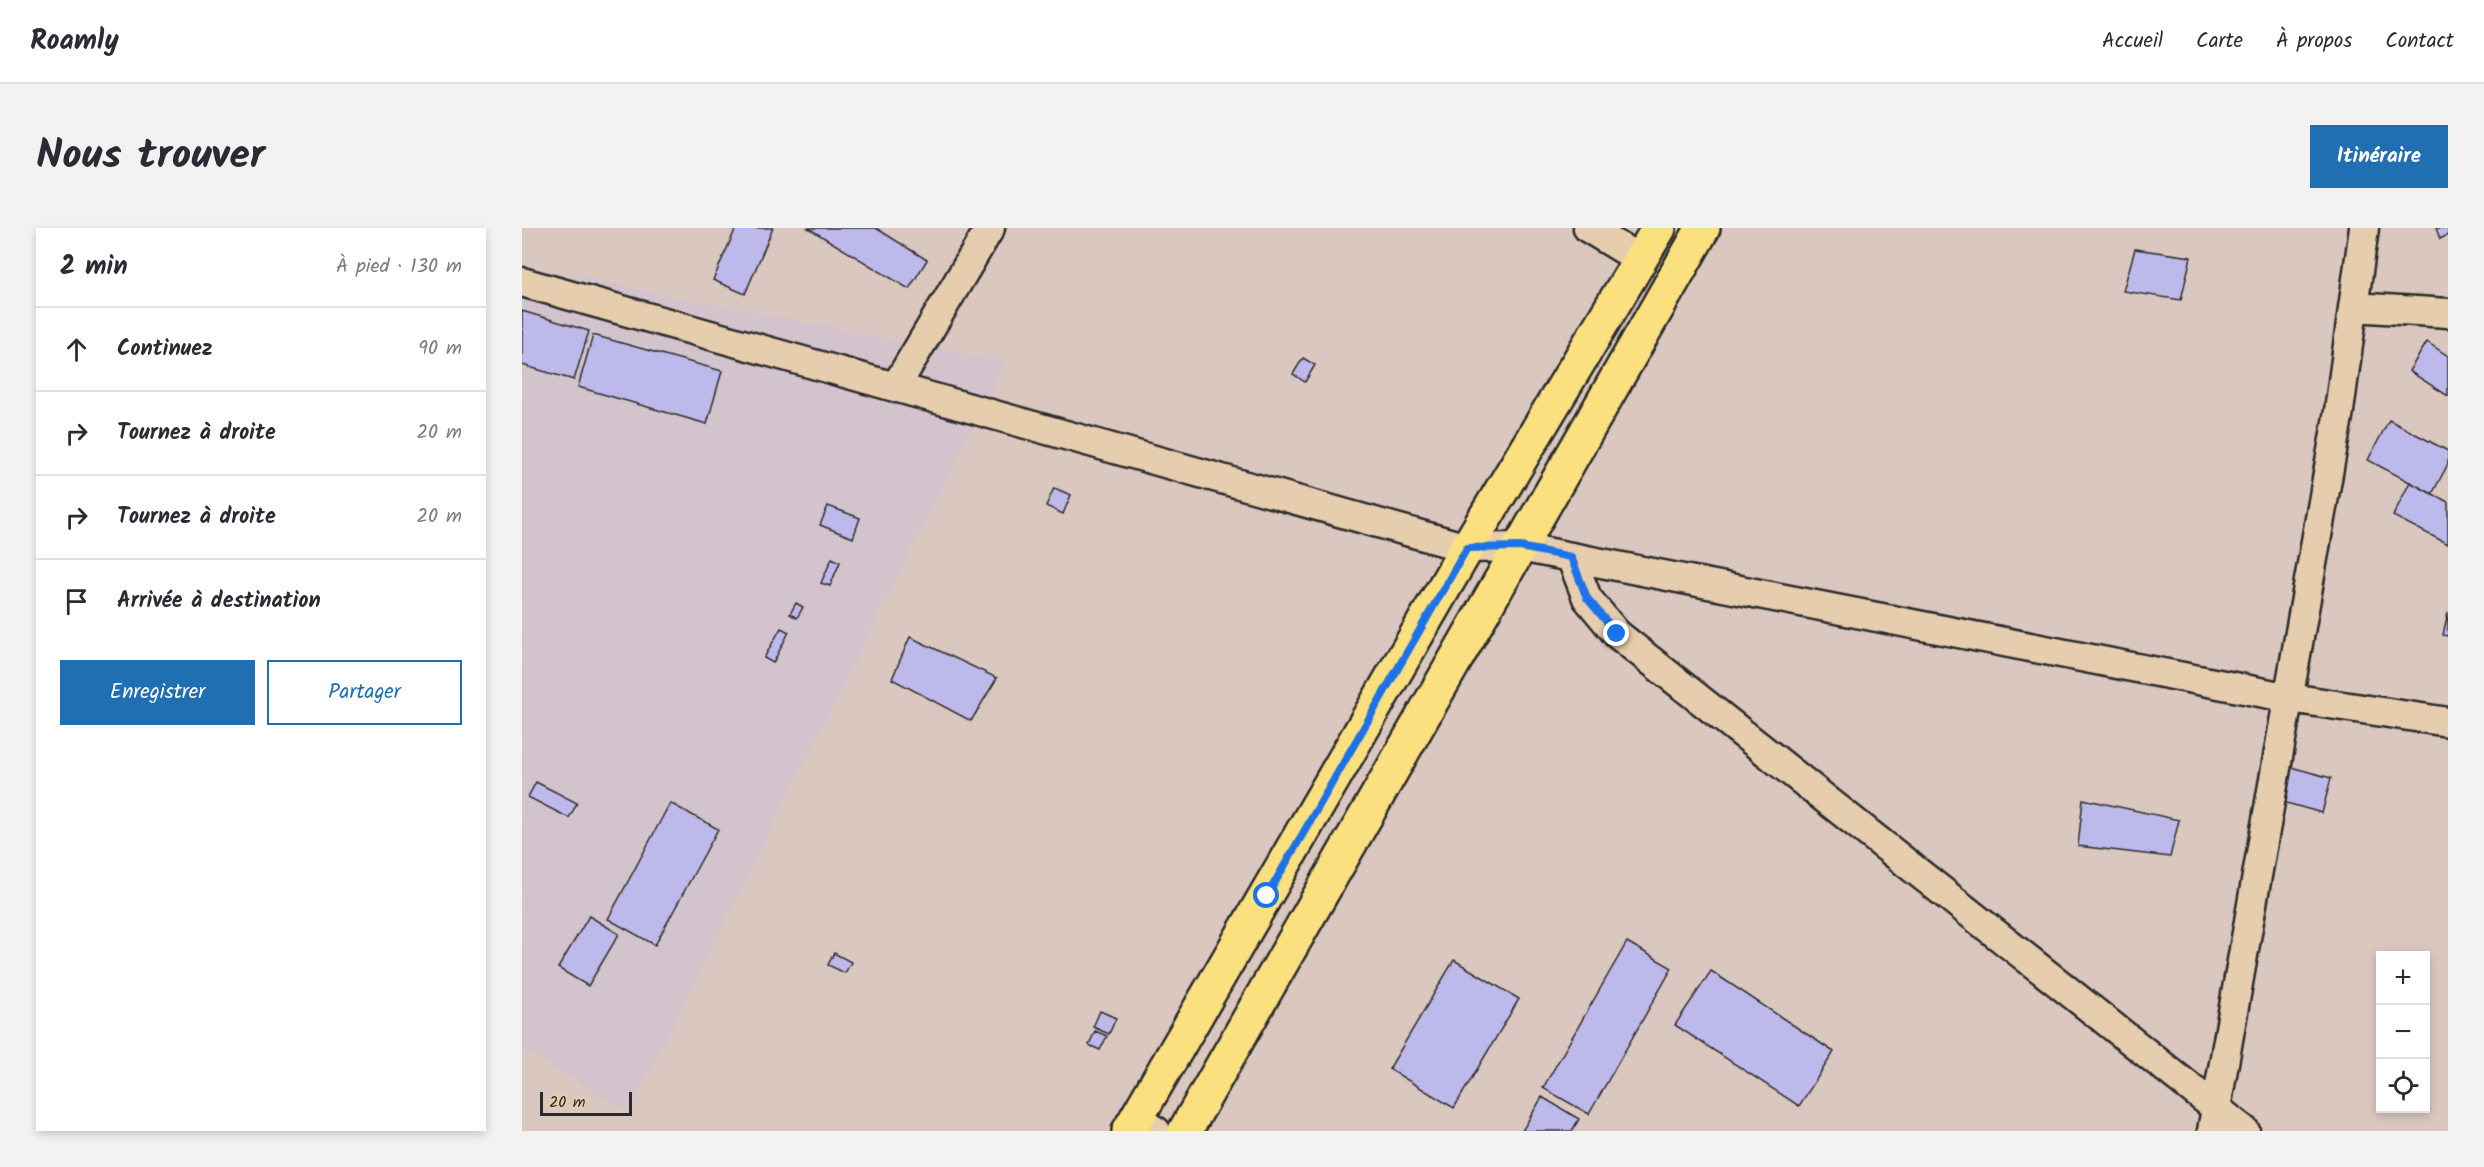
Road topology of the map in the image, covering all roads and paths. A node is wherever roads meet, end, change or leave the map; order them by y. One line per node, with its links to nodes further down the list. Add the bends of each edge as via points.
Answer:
1 (990, 228): 10 (street)
2 (1588, 228): 6 (street)
3 (1659, 228): 6 (main road)
4 (1703, 228): 11 (main road)
5 (2364, 228): 8 (street)
6 (1641, 260): 12 (main road)
7 (522, 282): 10 (street)
8 (2353, 307): 9 (street); 14 (street)
9 (2448, 313)
10 (896, 386): 12 (street)
11 (1520, 547): 12 (street); 13 (street); 18 (main road)
12 (1467, 548): 17 (main road)
13 (1571, 557): 14 (street); 16 (street, via 1587,598 1617,634)
14 (2290, 698): 15 (street); 16 (street)
15 (2448, 722)
16 (2214, 1120): 19 (street)
17 (1140, 1127)
18 (1185, 1131)
19 (2245, 1131)

